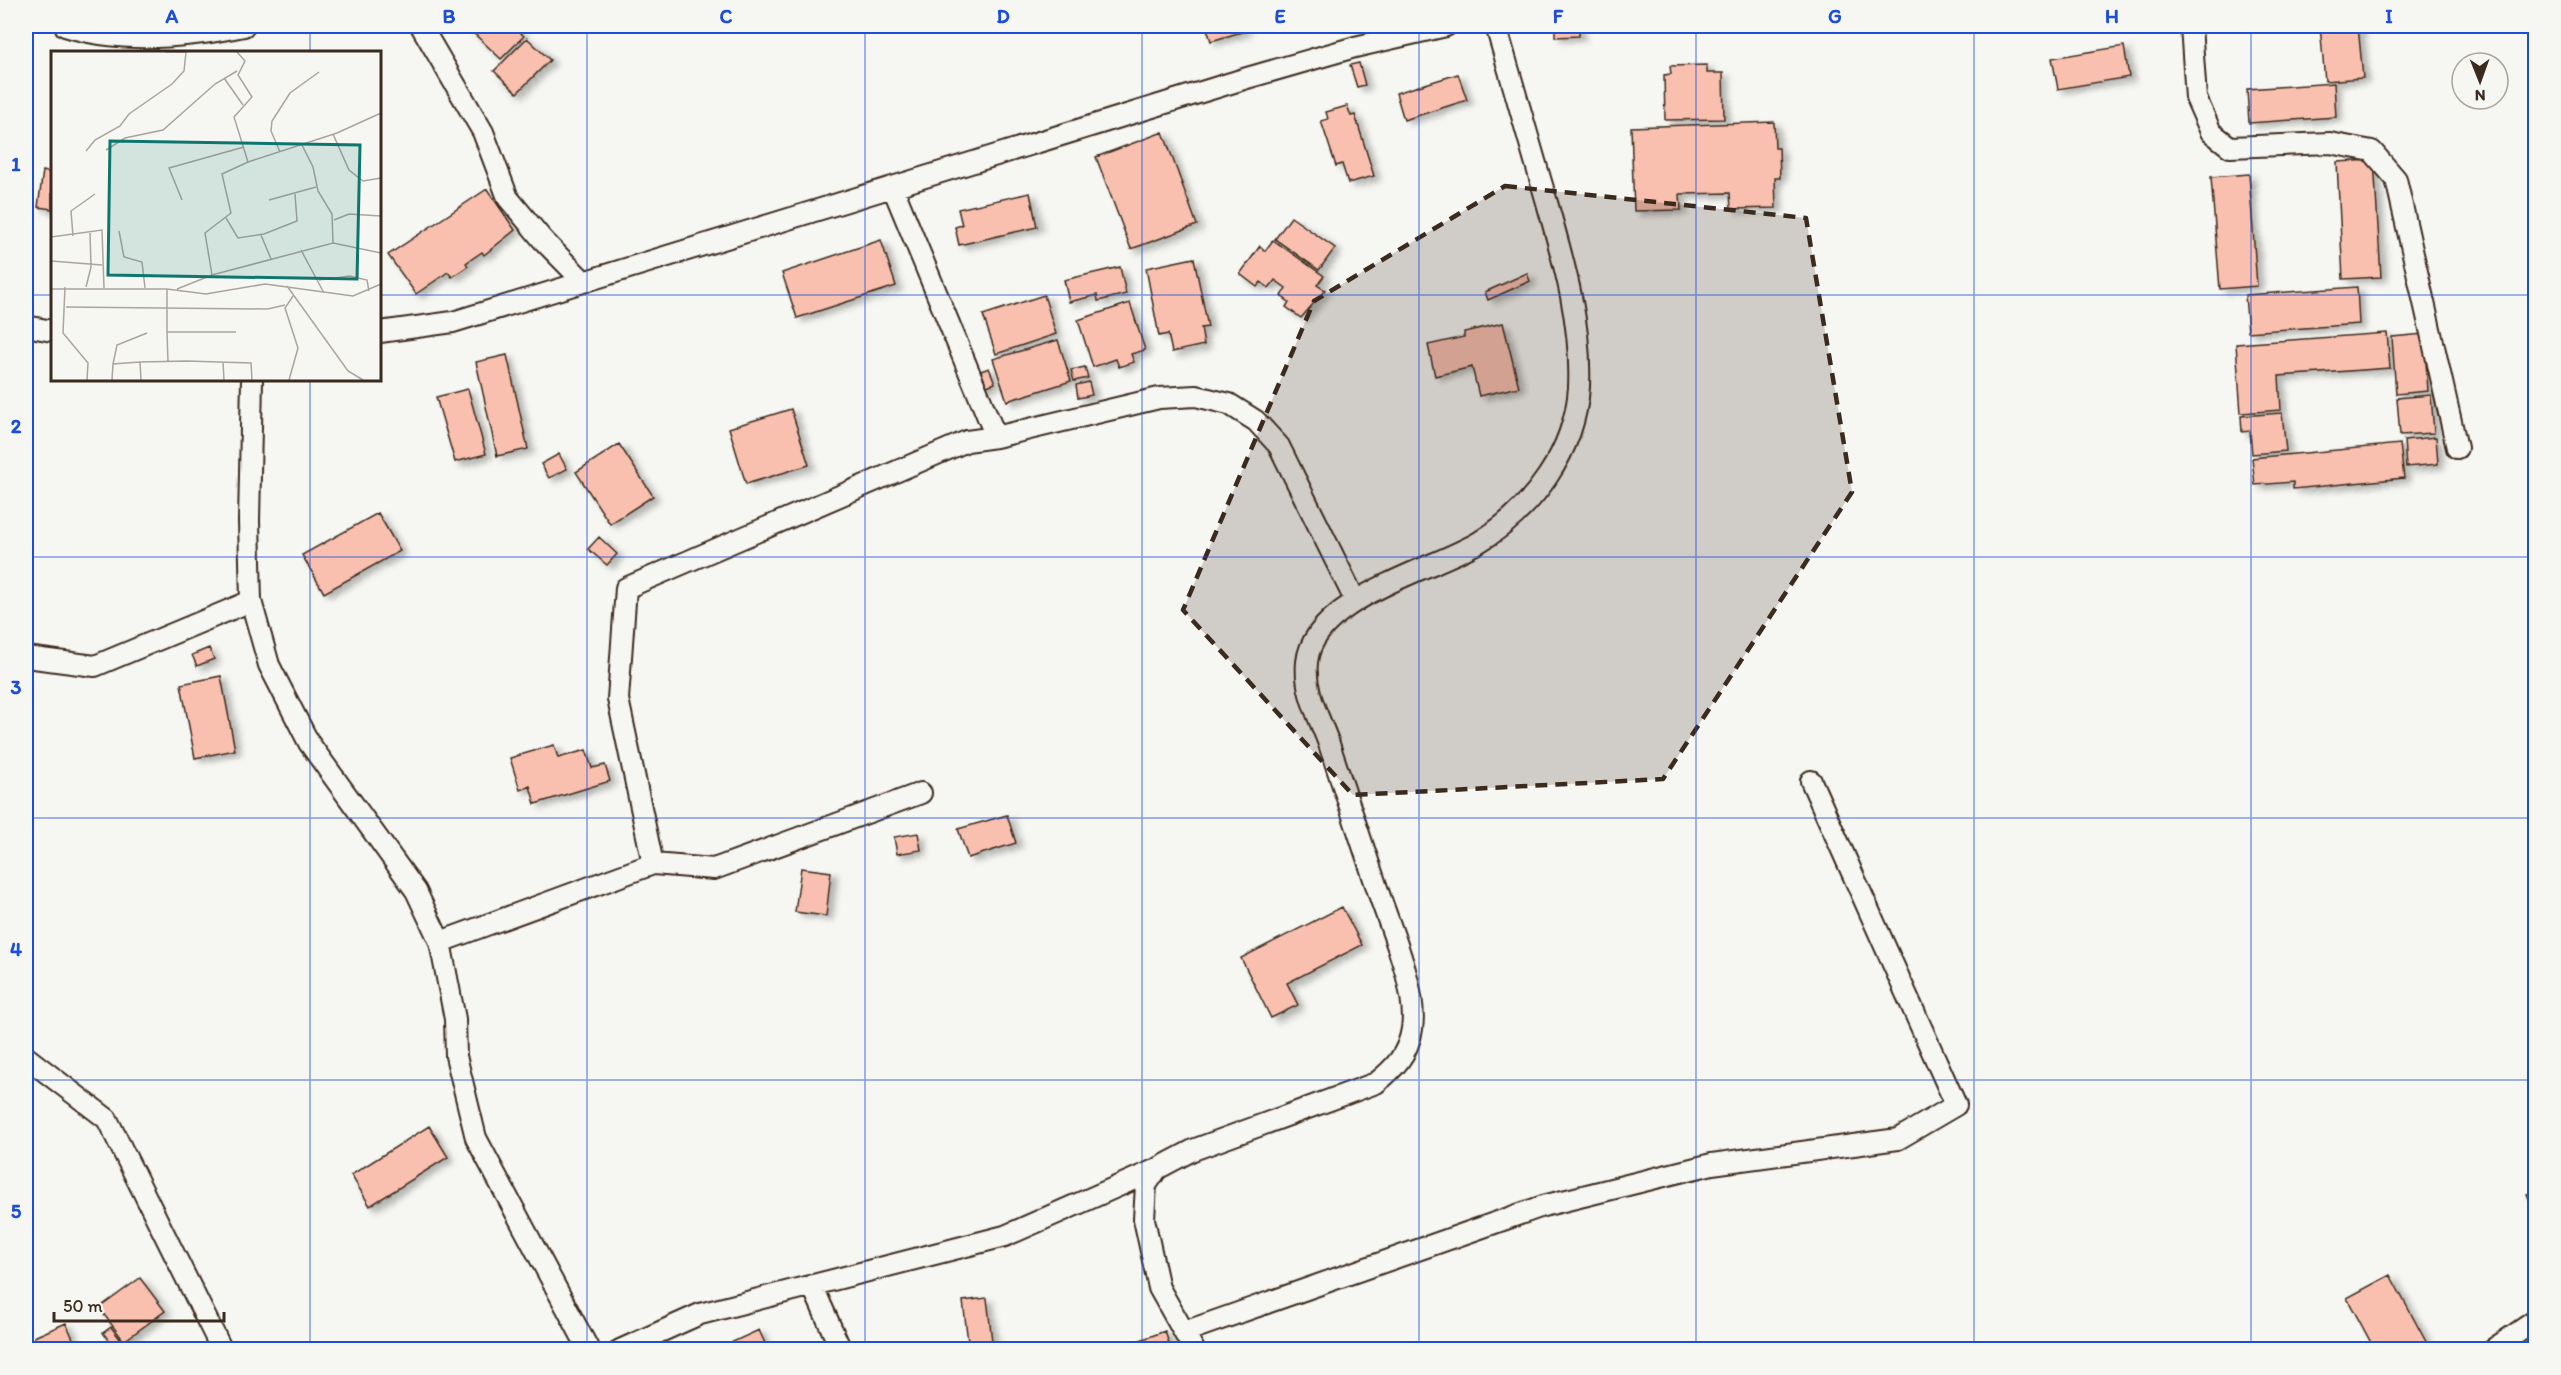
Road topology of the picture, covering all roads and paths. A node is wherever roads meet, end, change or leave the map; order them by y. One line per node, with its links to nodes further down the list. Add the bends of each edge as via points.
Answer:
1 (65, 26): 7 (street, via 135,38)
2 (244, 26): 7 (street)
3 (421, 26): 10 (street, via 483,132 508,198)
4 (1446, 26): 9 (street, via 1247,78)
5 (1496, 26): 17 (street, via 1557,239 1578,328 1579,389 1567,443 1539,490 1508,520 1478,542)
6 (2191, 26): 16 (street, via 2196,98 2211,132 2230,147 2330,143 2372,151 2396,179)
7 (210, 33): 8 (street)
8 (207, 51)
9 (893, 188): 10 (street); 15 (street)
10 (584, 282): 13 (street, via 453,322)
11 (26, 326): 12 (street)
12 (51, 331)
13 (381, 332)
14 (252, 381): 18 (street)
15 (996, 437): 17 (street, via 1159,398 1196,396 1229,404 1256,421 1279,446); 22 (street, via 967,441 626,588 618,699)
16 (2457, 448)
17 (1355, 600): 25 (street, via 1323,628 1307,659 1308,696 1327,740 1407,979 1413,1026 1406,1053 1376,1083 1193,1150)
18 (252, 601): 19 (street, via 95,666); 23 (street, via 269,665 309,743 416,891)
19 (26, 657)
20 (1811, 781): 28 (street, via 1956,1105 1898,1139 1712,1164 1543,1206)
21 (921, 793): 22 (street, via 714,869)
22 (653, 864): 23 (street)
23 (440, 942): 30 (street, via 455,1019 456,1056 476,1138)
24 (26, 1057): 29 (street, via 107,1119)
25 (1156, 1169): 26 (street, via 1005,1236); 28 (street, via 1146,1185 1144,1219 1159,1288)
26 (812, 1285): 31 (street, via 700,1314); 32 (street)
27 (2535, 1320): 34 (street)
28 (1184, 1332): 33 (street)
29 (222, 1350)
30 (589, 1350)
31 (620, 1350)
32 (841, 1350)
33 (1194, 1350)
34 (2492, 1350)

